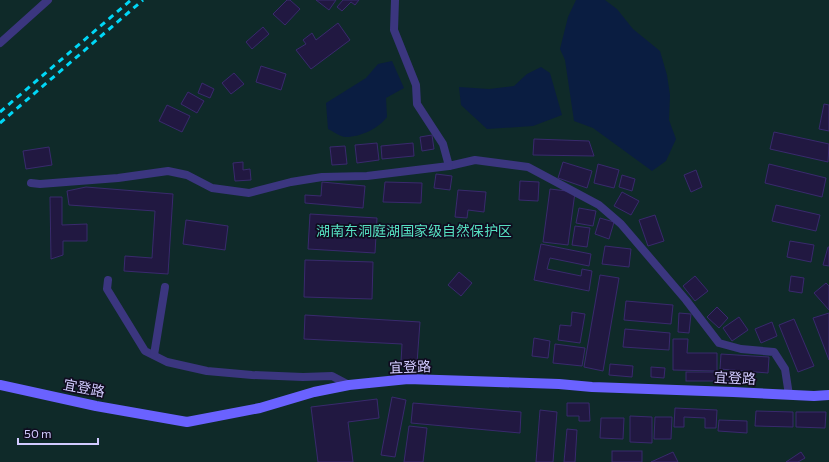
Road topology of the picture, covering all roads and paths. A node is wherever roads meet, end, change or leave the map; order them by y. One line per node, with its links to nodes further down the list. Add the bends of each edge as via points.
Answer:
1 (48, 0): 3 (street)
2 (395, 0): 4 (street, via 394,30 416,85 417,104 443,144)
3 (0, 43)
4 (449, 166): 5 (street, via 367,176 322,177 249,193 212,188 187,175 168,171 118,178); 11 (street, via 475,160 528,167 599,205 621,224 719,343 741,349 774,352 786,369)
5 (31, 183)
6 (108, 280): 8 (street, via 107,289 130,329 145,350)
7 (165, 287): 8 (street)
8 (154, 355): 10 (street, via 167,362 207,371 266,376 332,376)
9 (0, 385): 10 (street, 宜登路, via 187,422 260,408)
10 (349, 385): 11 (street, 宜登路, via 408,378)
11 (789, 395): 12 (street, 宜登路)
12 (829, 395)

